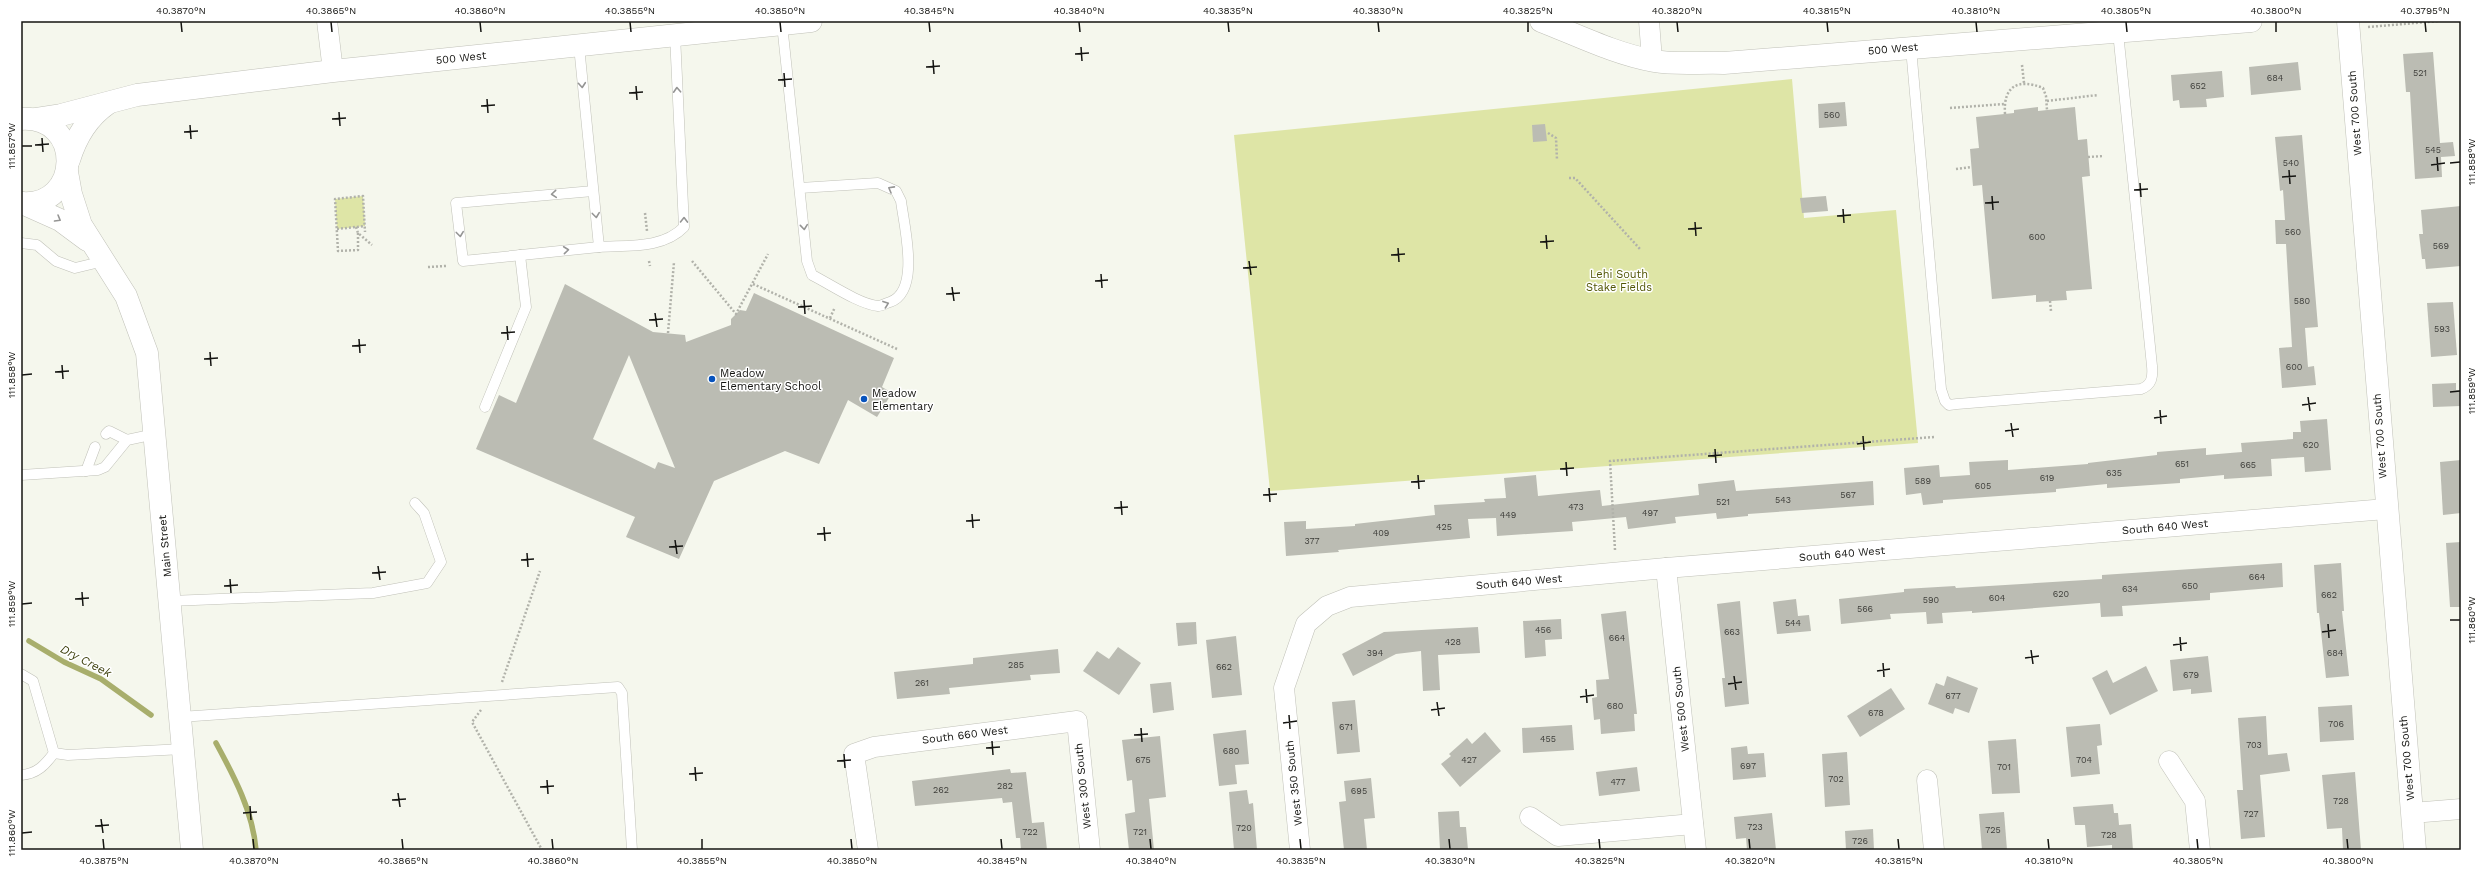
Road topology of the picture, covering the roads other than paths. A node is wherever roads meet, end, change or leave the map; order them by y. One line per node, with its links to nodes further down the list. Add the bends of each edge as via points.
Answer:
1 (327, 21): 13 (street)
2 (811, 21): 6 (street, 500 West)
3 (1541, 21): 12 (street, 500 West, via 1608,48)
4 (1649, 21): 12 (street)
5 (2251, 21): 9 (street, 500 West)
6 (782, 24): 8 (street, 500 West); 17 (lane)
7 (2348, 25): 32 (street, West 700 South)
8 (675, 28): 10 (street, 500 West); 21 (lane, one-way to 8, via 662,242 675,236 684,227)
9 (2118, 32): 11 (street, 500 West); 11 (lane, via 2151,382 2141,389 1957,404 1945,402 1941,389)
10 (579, 46): 13 (street, 500 West); 18 (lane, one-way to 18)
11 (1911, 48): 12 (street, 500 West, via 1724,63 1674,63)
12 (1652, 60)
13 (333, 71): 14 (street, 500 West, via 137,95)
14 (111, 101): 15 (street, 500 West, via 61,115); 16 (street, via 85,125 78,136)
15 (27, 117): 16 (street, Main Street, via 55,130 62,138)
16 (68, 166): 19 (street, via 63,183 55,192 34,203); 23 (street, Main Street, via 75,210 81,225)
17 (800, 188): 17 (lane, one-way to 17, via 807,261 812,275 859,299 879,306 894,300 906,287 909,270 901,201 896,190 878,183)
18 (593, 191): 21 (lane, one-way to 21); 22 (lane, one-way to 22, via 456,203 463,261)
19 (22, 203): 23 (street, Main Street, one-way to 23, via 60,220 87,240)
20 (21, 243): 23 (lane, via 37,245 56,261 75,268)
21 (600, 247): 22 (lane, one-way to 21)
22 (520, 255): 24 (lane, via 526,307)
23 (101, 257): 26 (street, Main Street, via 126,296 142,333 150,372)
24 (484, 407)
25 (106, 434): 27 (lane, via 109,430)
26 (155, 434): 27 (lane); 34 (street, Main Street)
27 (128, 440): 29 (lane, via 105,467)
28 (95, 447): 29 (lane)
29 (86, 471): 30 (lane)
30 (21, 475)
31 (415, 503): 34 (lane, via 424,513 441,562 427,584 373,593)
32 (2386, 509): 33 (street, South 640 West); 45 (street, West 700 South)
33 (1666, 568): 35 (street, South 640 West, via 1350,597 1327,606); 47 (street, West 500 South)
34 (170, 601): 37 (street, Main Street)
35 (1306, 624): 52 (street, West 350 South, via 1284,688)
36 (21, 674): 40 (lane, via 33,681)
37 (180, 717): 39 (street, Main Street); 49 (lane, via 618,687 622,693)
38 (1077, 721): 50 (street, South 660 West, via 874,747 854,754); 51 (street, West 300 South)
39 (183, 749): 40 (lane, via 68,755); 48 (street, Main Street)
40 (54, 753): 42 (lane, via 42,767)
41 (2169, 761): 55 (street, via 2195,801)
42 (21, 775)
43 (1927, 780): 54 (street)
44 (2461, 809): 45 (street)
45 (2412, 813): 56 (street, West 700 South)
46 (1530, 817): 47 (street, via 1558,836)
47 (1694, 824): 53 (street, West 500 South)
48 (192, 850)
49 (632, 850)
50 (868, 850)
51 (1090, 850)
52 (1300, 850)
53 (1696, 850)
54 (1934, 850)
55 (2200, 850)
56 (2415, 850)

